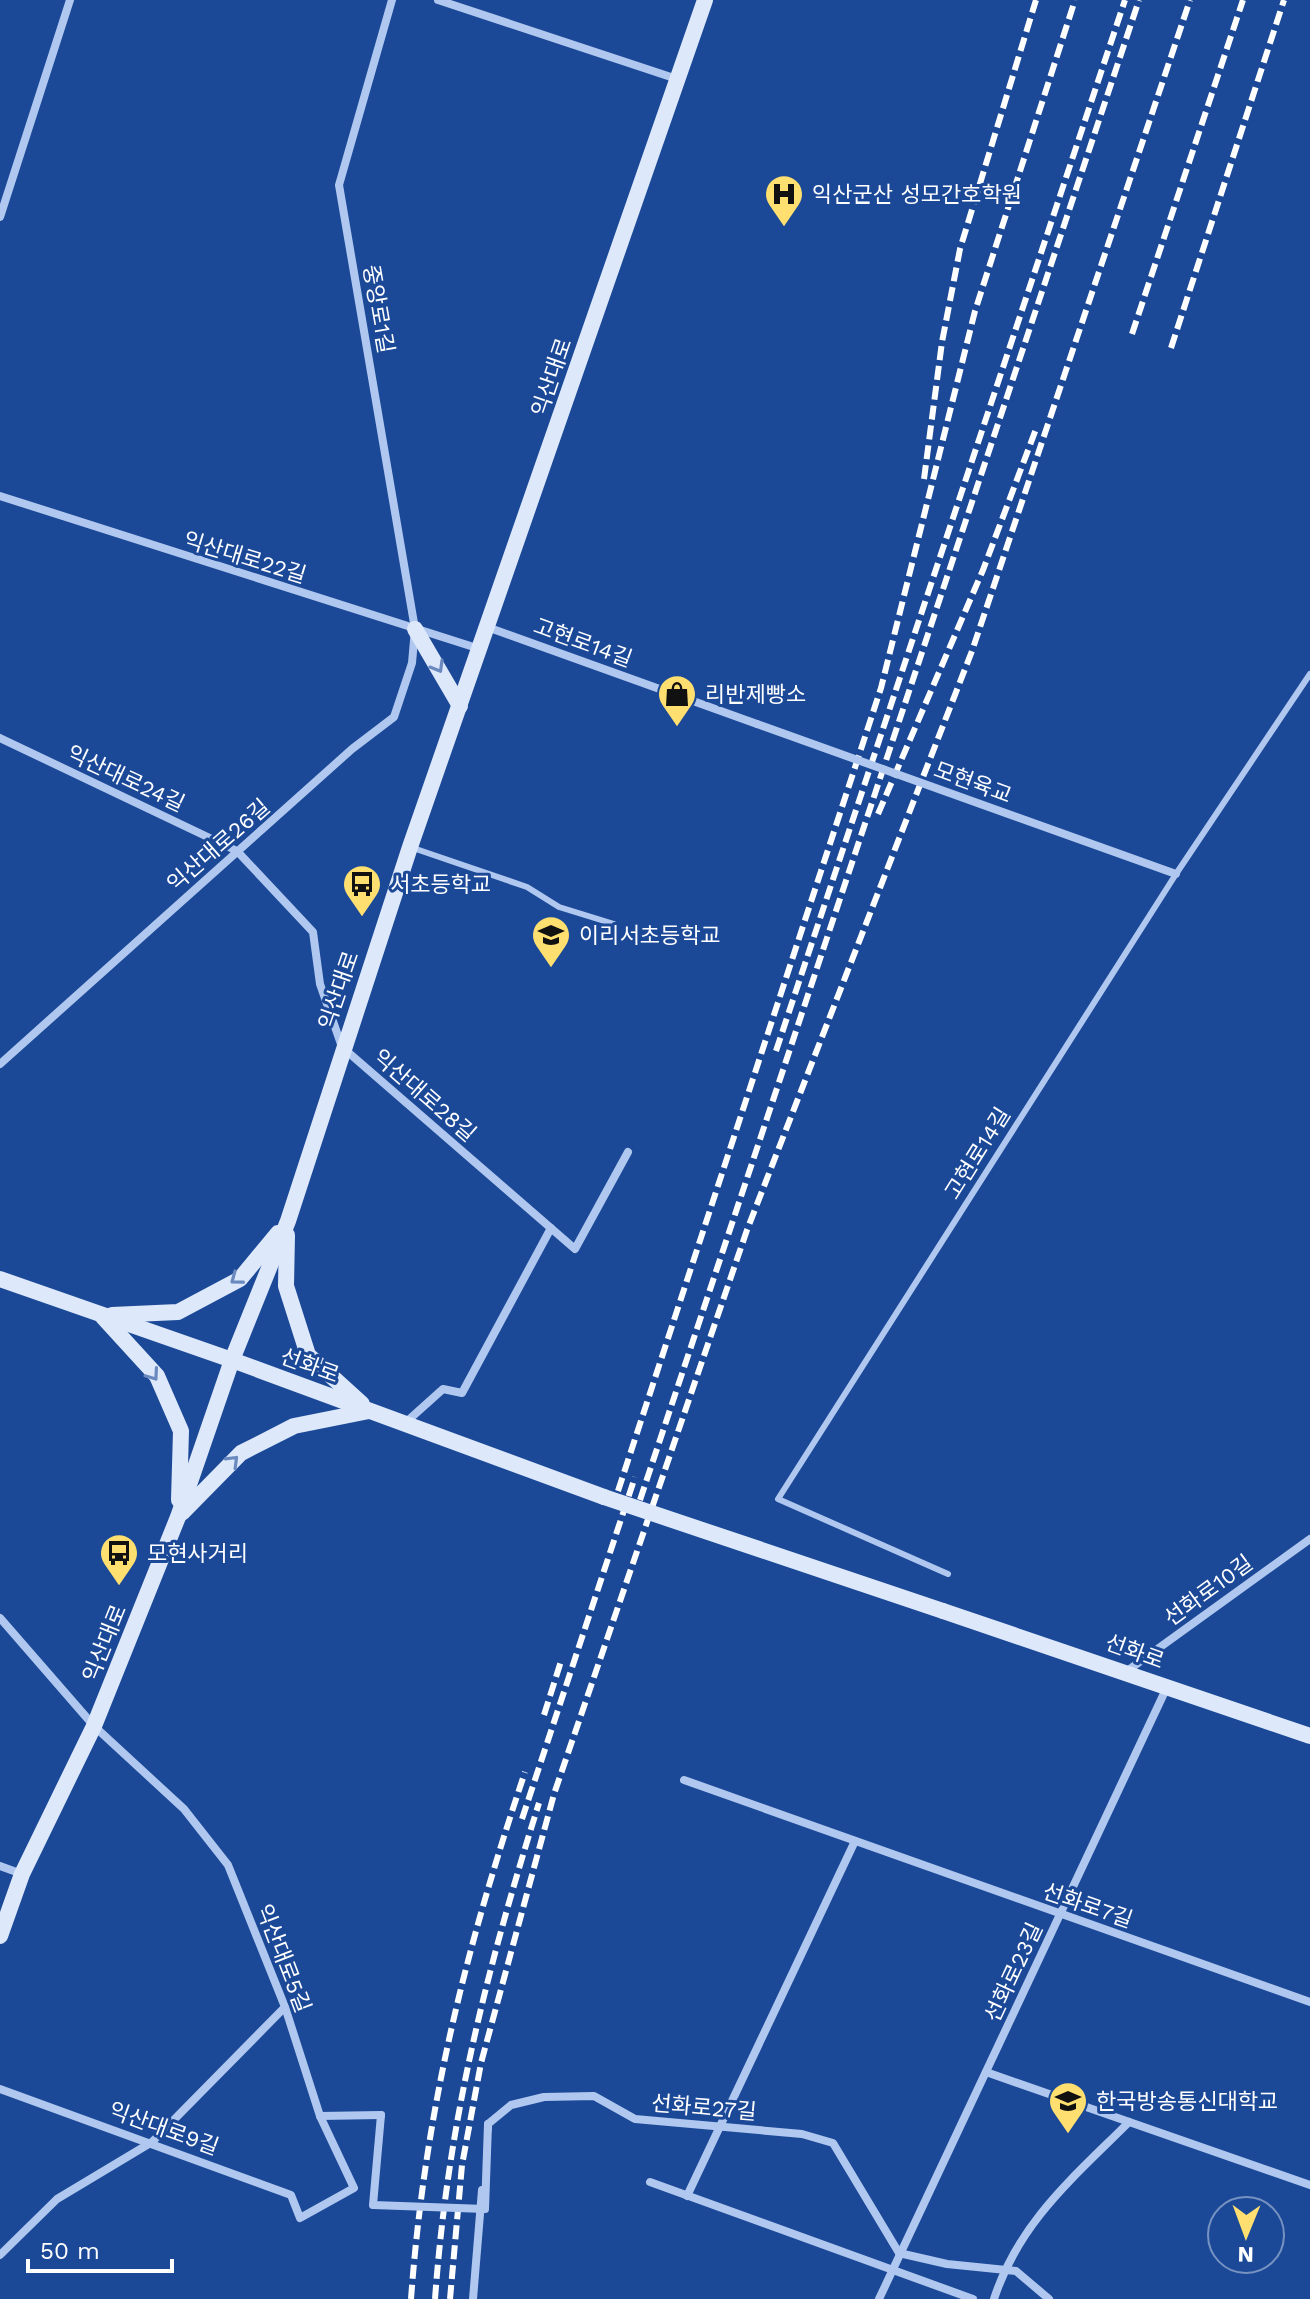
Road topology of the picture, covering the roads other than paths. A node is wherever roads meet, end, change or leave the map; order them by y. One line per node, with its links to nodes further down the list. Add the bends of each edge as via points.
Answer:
1 (70, 0): 6 (street)
2 (392, 0): 9 (street, 중앙로1길, via 339,185)
3 (438, 0): 5 (street)
4 (705, 0): 5 (main road, 익산대로)
5 (678, 79): 8 (main road, 익산대로)
6 (0, 217)
7 (0, 496): 9 (street, 익산대로22길)
8 (487, 627): 10 (main road, 익산대로); 13 (street, 고현로14길)
9 (415, 629): 10 (street, 익산대로22길); 12 (main road, one-way to 12); 16 (street, 익산대로26길, via 412,663 394,717)
10 (480, 649): 12 (main road, 익산대로)
11 (1310, 674): 17 (lane, 고현로14길)
12 (460, 706): 15 (main road, 익산대로)
13 (757, 724): 17 (street, 모현육교, bridge)
14 (0, 738): 16 (street, 익산대로24길)
15 (410, 847): 18 (lane); 19 (main road, 익산대로)
16 (237, 851): 19 (street, 익산대로28길, via 313,932 320,984); 20 (street, 익산대로26길)
17 (1176, 874): 31 (lane, 고현로14길, via 778,1499)
18 (614, 924)
19 (342, 1047): 22 (main road, 익산대로); 23 (street, 익산대로28길)
20 (0, 1064)
21 (628, 1152): 23 (street, 익산대로28길, via 575,1249)
22 (288, 1221): 25 (main road, one-way to 25, via 240,1279 178,1312); 26 (main road, 익산대로); 27 (main road, via 286,1286 308,1355)
23 (551, 1228): 28 (street, via 462,1393 443,1389)
24 (0, 1279): 25 (main road, 선화로)
25 (102, 1316): 26 (main road, 선화로); 29 (main road, one-way to 29, via 157,1376 181,1431)
26 (232, 1360): 27 (main road, 선화로); 29 (main road, 익산대로)
27 (369, 1411): 28 (main road, 선화로); 29 (main road, one-way to 27, via 241,1453 294,1426)
28 (404, 1424): 33 (main road, 선화로, bridge, via 604,1497)
29 (178, 1517): 35 (main road, 익산대로)
30 (1310, 1539): 33 (street, 선화로10길)
31 (948, 1574)
32 (0, 1618): 35 (street, 익산대로5길)
33 (1127, 1671): 34 (main road, 선화로)
34 (1167, 1687): 36 (main road, 선화로); 41 (street, 선화로23길)
35 (94, 1726): 40 (main road, 익산대로); 44 (street, 익산대로5길, via 184,1809 228,1865)
36 (1310, 1736)
37 (684, 1780): 38 (street, 선화로7길)
38 (855, 1841): 41 (street, 선화로7길); 50 (street)
39 (0, 1866): 40 (street)
40 (22, 1874): 42 (main road, 익산대로)
41 (1060, 1914): 43 (street, 선화로7길); 45 (street, 선화로23길)
42 (0, 1936)
43 (1310, 2002)
44 (285, 2007): 47 (street, 익산대로5길); 51 (street)
45 (986, 2072): 48 (street); 56 (street, 선화로23길)
46 (0, 2089): 51 (street, 익산대로9길)
47 (320, 2116): 49 (street, bridge, via 381,2115 373,2205 485,2209); 55 (street, 익산대로5길, via 354,2188)
48 (1129, 2122): 53 (street); 58 (street, via 1034,2217)
49 (488, 2124): 50 (street, 선화로27길, via 511,2105 544,2097 594,2096 635,2119); 60 (street)
50 (720, 2127): 54 (street); 56 (street, 선화로27길, via 802,2134 833,2143)
51 (152, 2142): 55 (street, 익산대로9길, via 291,2195); 57 (street, via 57,2199)
52 (650, 2182): 54 (street)
53 (1310, 2185)
54 (687, 2196): 59 (street)
55 (300, 2218)
56 (899, 2253): 58 (street); 59 (street, 선화로23길)
57 (0, 2255)
58 (1004, 2270): 63 (street); 64 (street, via 1016,2271)
59 (892, 2272): 61 (street, 선화로23길); 62 (street)
60 (473, 2299)
61 (879, 2299)
62 (973, 2299)
63 (994, 2299)
64 (1049, 2299)

